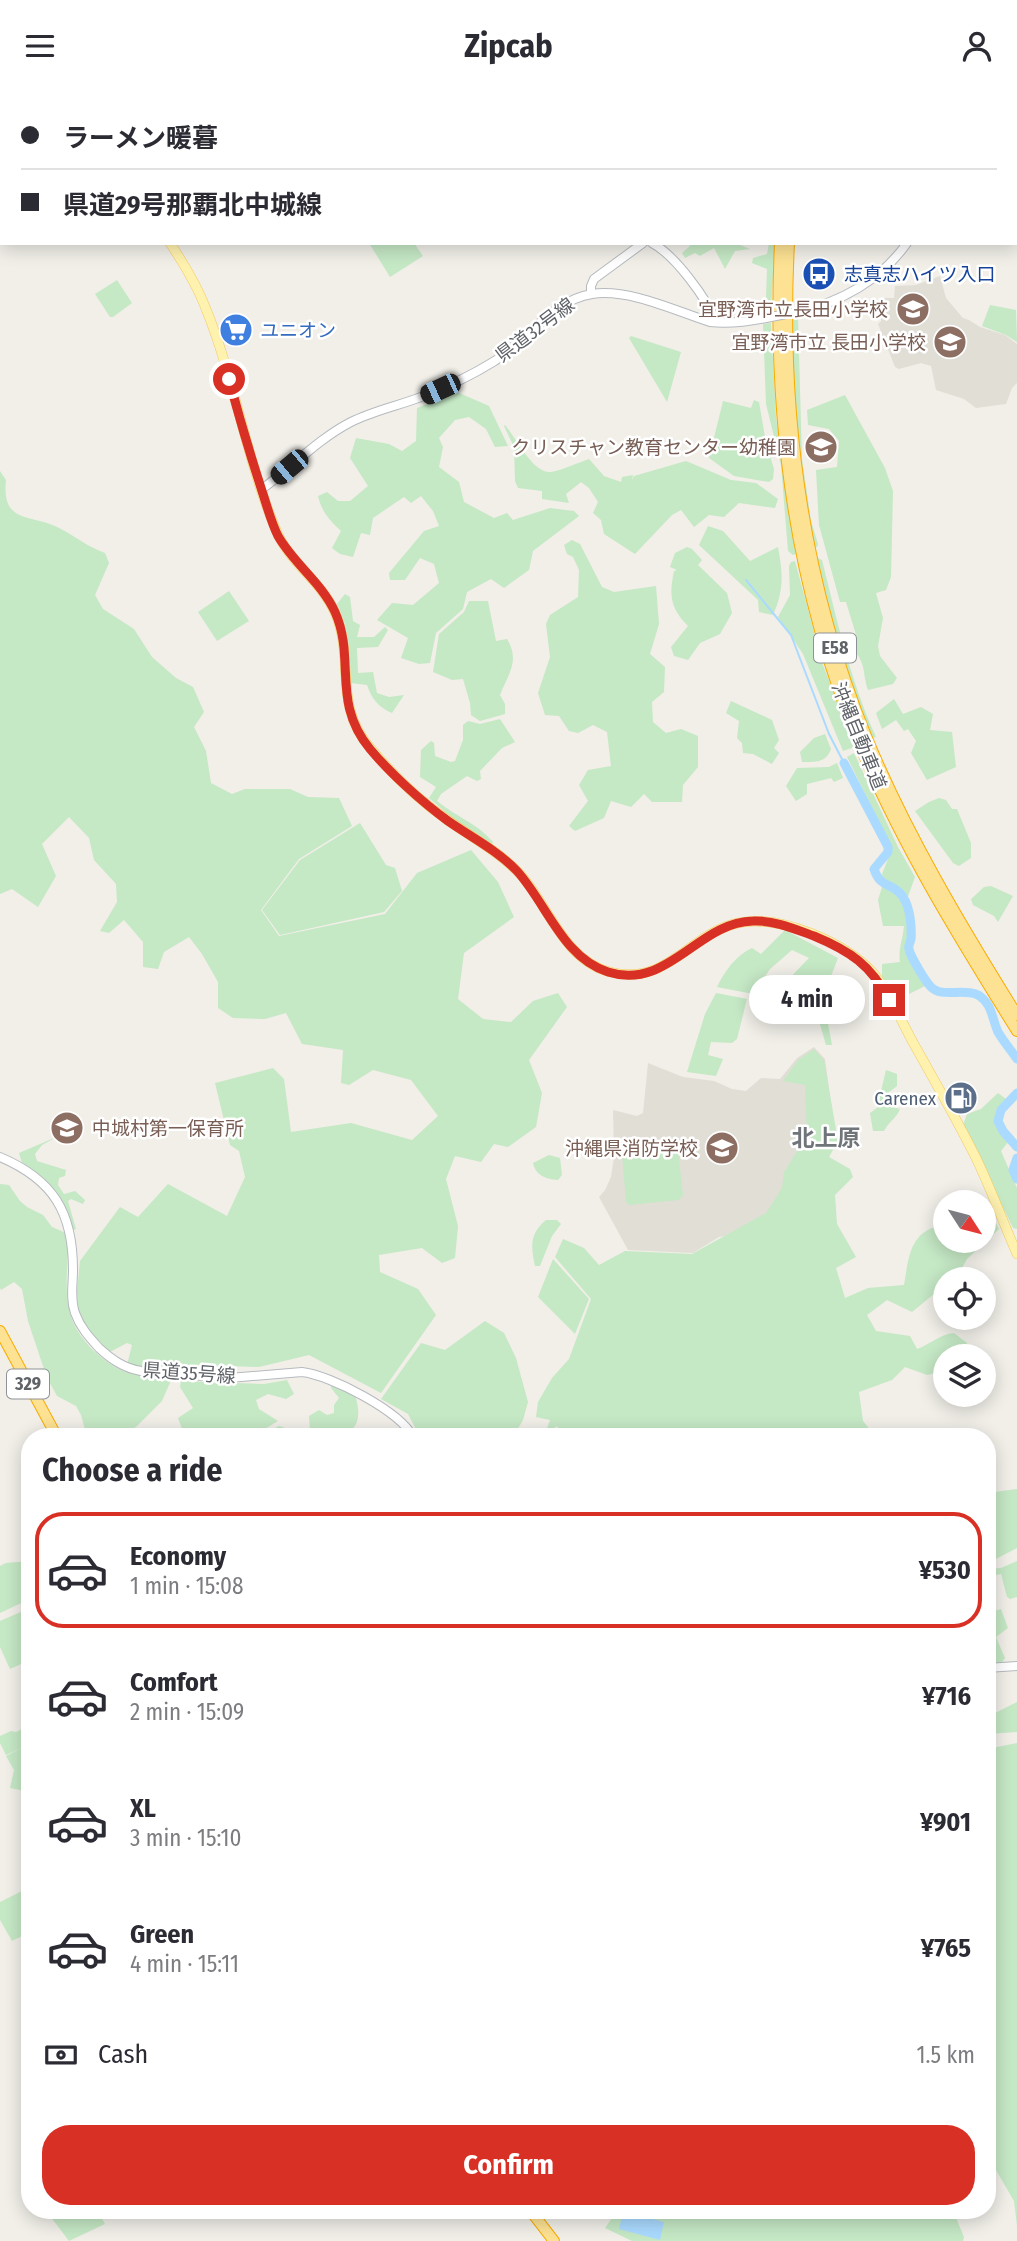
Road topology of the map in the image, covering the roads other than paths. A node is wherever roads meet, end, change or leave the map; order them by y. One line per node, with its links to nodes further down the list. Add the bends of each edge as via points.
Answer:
1 (171, 245): 9 (main road, via 211,322)
2 (640, 245): 7 (main road, 県道32号線, via 594,279)
3 (655, 245): 8 (main road, via 681,270)
4 (780, 245): 11 (highway, 沖縄自動車道 / E58, via 777,327 782,432 801,553 818,625 859,744 894,819)
5 (789, 245): 10 (highway, 沖縄自動車道 / E58, via 786,328 791,431 807,537 834,647 881,771 968,935)
6 (905, 245): 8 (main road, 県道32号線, bridge, via 882,271 829,304 741,323)
7 (591, 294): 8 (main road, 県道32号線, via 628,296); 9 (main road, 県道32号線, via 555,310 490,364 426,395 353,421)
8 (716, 323)
9 (262, 489): 13 (main road, via 280,538 335,613 342,637 347,702 355,726 372,751 438,813 513,866 570,946 597,967 620,974 655,971 724,927 753,921 789,927 857,958 881,985 955,1118)
10 (1017, 1014)
11 (1017, 1031)
12 (0, 1157): 16 (main road, 県道35号線, via 27,1170 60,1205 70,1231 74,1310 90,1339 117,1362 141,1371 229,1378 313,1373 387,1411)
13 (1017, 1254)
14 (0, 1331): 15 (highway, 329)
15 (52, 1428)
16 (407, 1428)
17 (1017, 1666): 18 (main road)
18 (996, 1667)
19 (537, 2219): 20 (highway)
20 (554, 2241)

